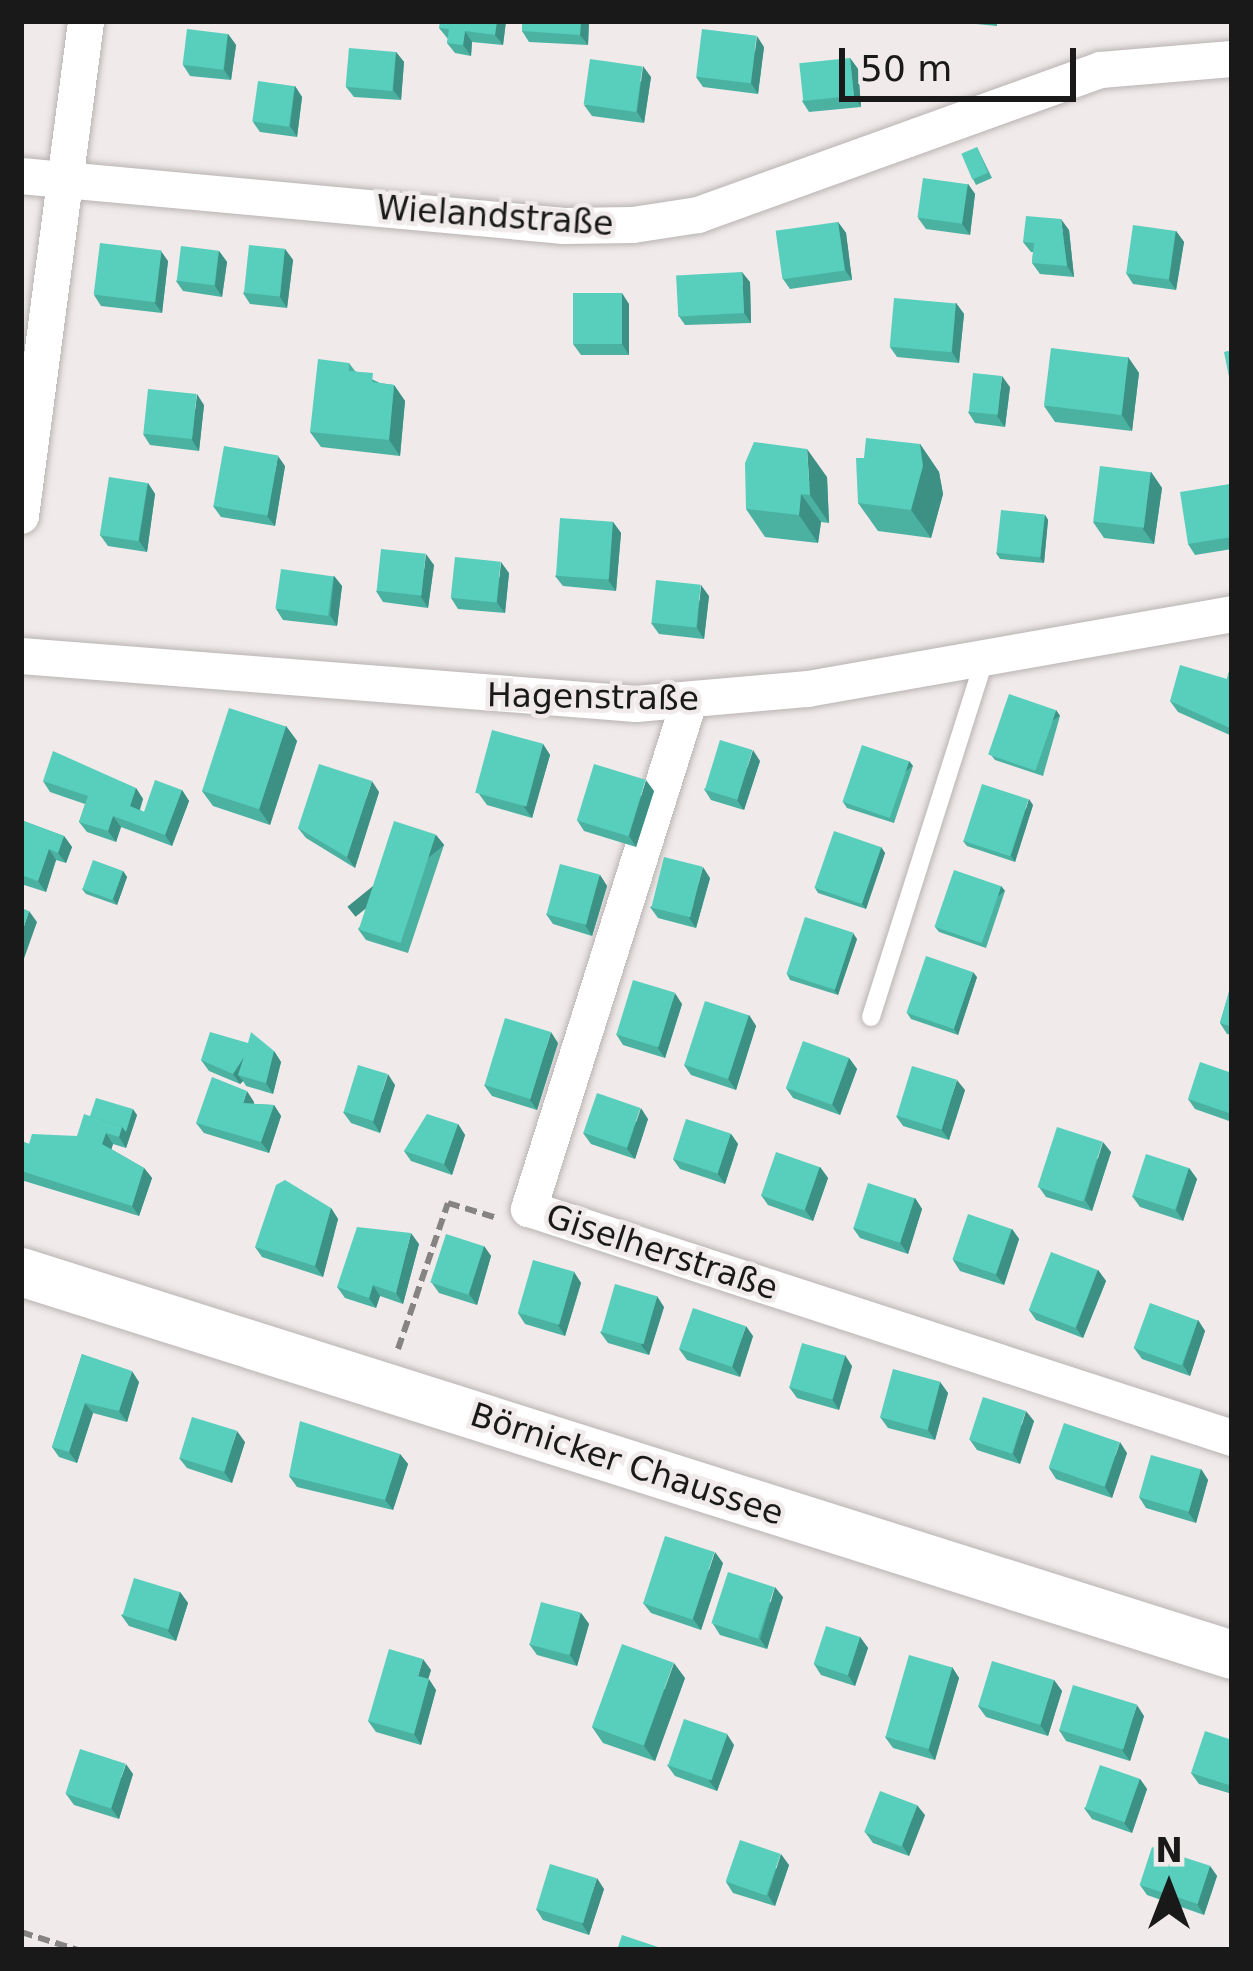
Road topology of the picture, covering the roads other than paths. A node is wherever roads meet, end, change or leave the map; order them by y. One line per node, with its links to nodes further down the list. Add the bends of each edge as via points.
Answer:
1 (86, 21): 4 (street)
2 (1232, 59): 4 (street, Wielandstraße, via 1101,70 698,214 633,225 564,226)
3 (21, 176): 4 (street, Wielandstraße)
4 (65, 181): 5 (street)
5 (21, 516)
6 (1232, 614): 8 (street, Hagenstraße)
7 (21, 656): 9 (street, Hagenstraße, via 509,698)
8 (985, 658): 9 (street, Hagenstraße); 10 (lane)
9 (689, 702): 12 (street, Giselherstraße, via 529,1209)
10 (871, 1016)
11 (21, 1272): 13 (main road, Börnicker Chaussee)
12 (1232, 1438)
13 (1232, 1655)

